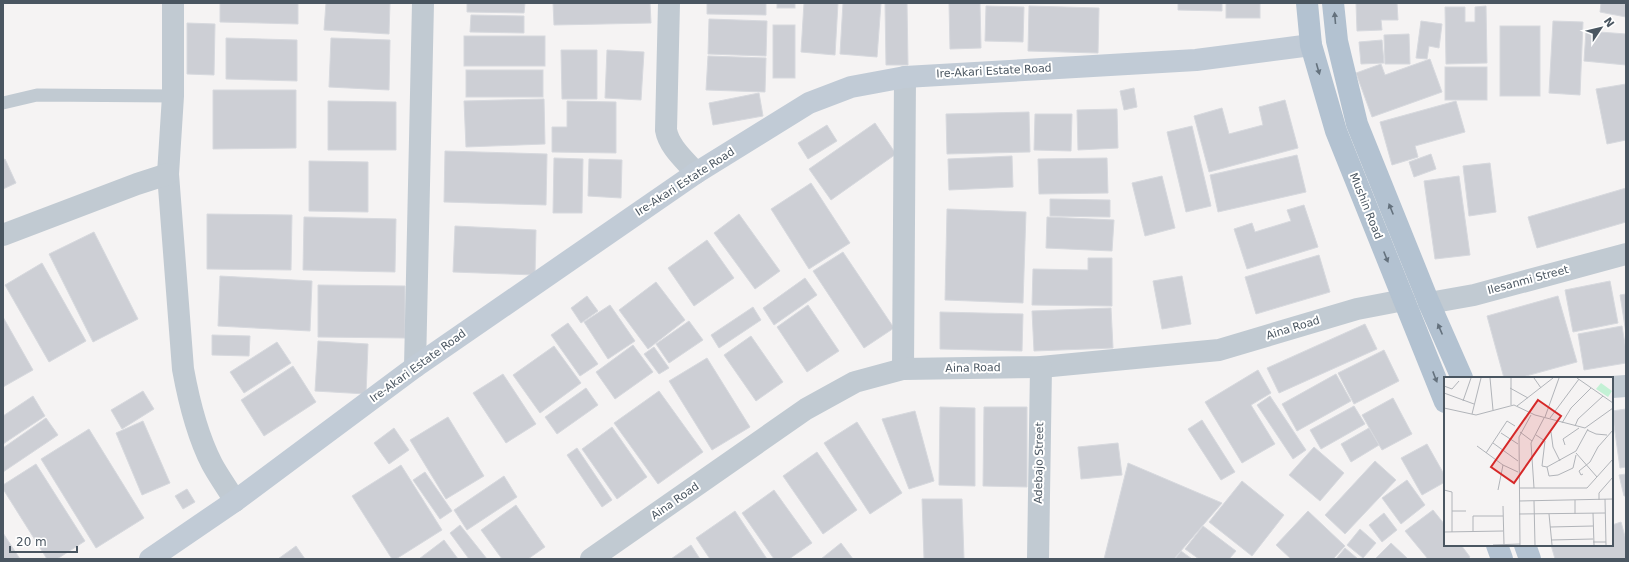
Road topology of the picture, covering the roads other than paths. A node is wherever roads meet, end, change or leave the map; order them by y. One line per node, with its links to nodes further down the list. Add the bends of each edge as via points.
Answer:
1 (173, 3): 8 (street)
2 (423, 3): 16 (street)
3 (669, 3): 10 (street, via 666,130 672,144)
4 (1307, 3): 6 (main road, Mushin Road)
5 (1333, 3): 15 (main road, Mushin Road, one-way to 5, via 1357,124 1337,41)
6 (1311, 45): 7 (street, Ire-Akari Estate Road, via 1196,60); 14 (main road, Mushin Road, one-way to 14, via 1336,131)
7 (905, 77): 10 (street, Ire-Akari Estate Road, via 851,87 809,103); 18 (street)
8 (173, 96): 9 (lane, via 37,95); 11 (street)
9 (3, 103)
10 (696, 173): 16 (street, Ire-Akari Estate Road)
11 (168, 174): 12 (street); 23 (street, via 183,369 187,390 198,432 209,458)
12 (3, 235)
13 (1626, 254): 15 (street, Ilesanmi Street, via 1474,295)
14 (1404, 300): 17 (street, Aina Road, via 1357,309 1219,350); 22 (main road, Mushin Road, one-way to 22)
15 (1429, 303): 19 (main road, Mushin Road, one-way to 15)
16 (415, 367): 23 (street, Ire-Akari Estate Road)
17 (1041, 367): 18 (street, Aina Road); 28 (street, Adebajo Street)
18 (903, 369): 27 (street, Aina Road, via 855,382 806,409)
19 (1462, 377)
20 (1626, 386): 21 (street)
21 (1613, 388)
22 (1444, 400)
23 (235, 501): 26 (street, Ire-Akari Estate Road)
24 (1497, 546): 29 (main road)
25 (1525, 546): 30 (main road)
26 (150, 559)
27 (591, 559)
28 (1038, 559)
29 (1502, 559)
30 (1530, 559)

